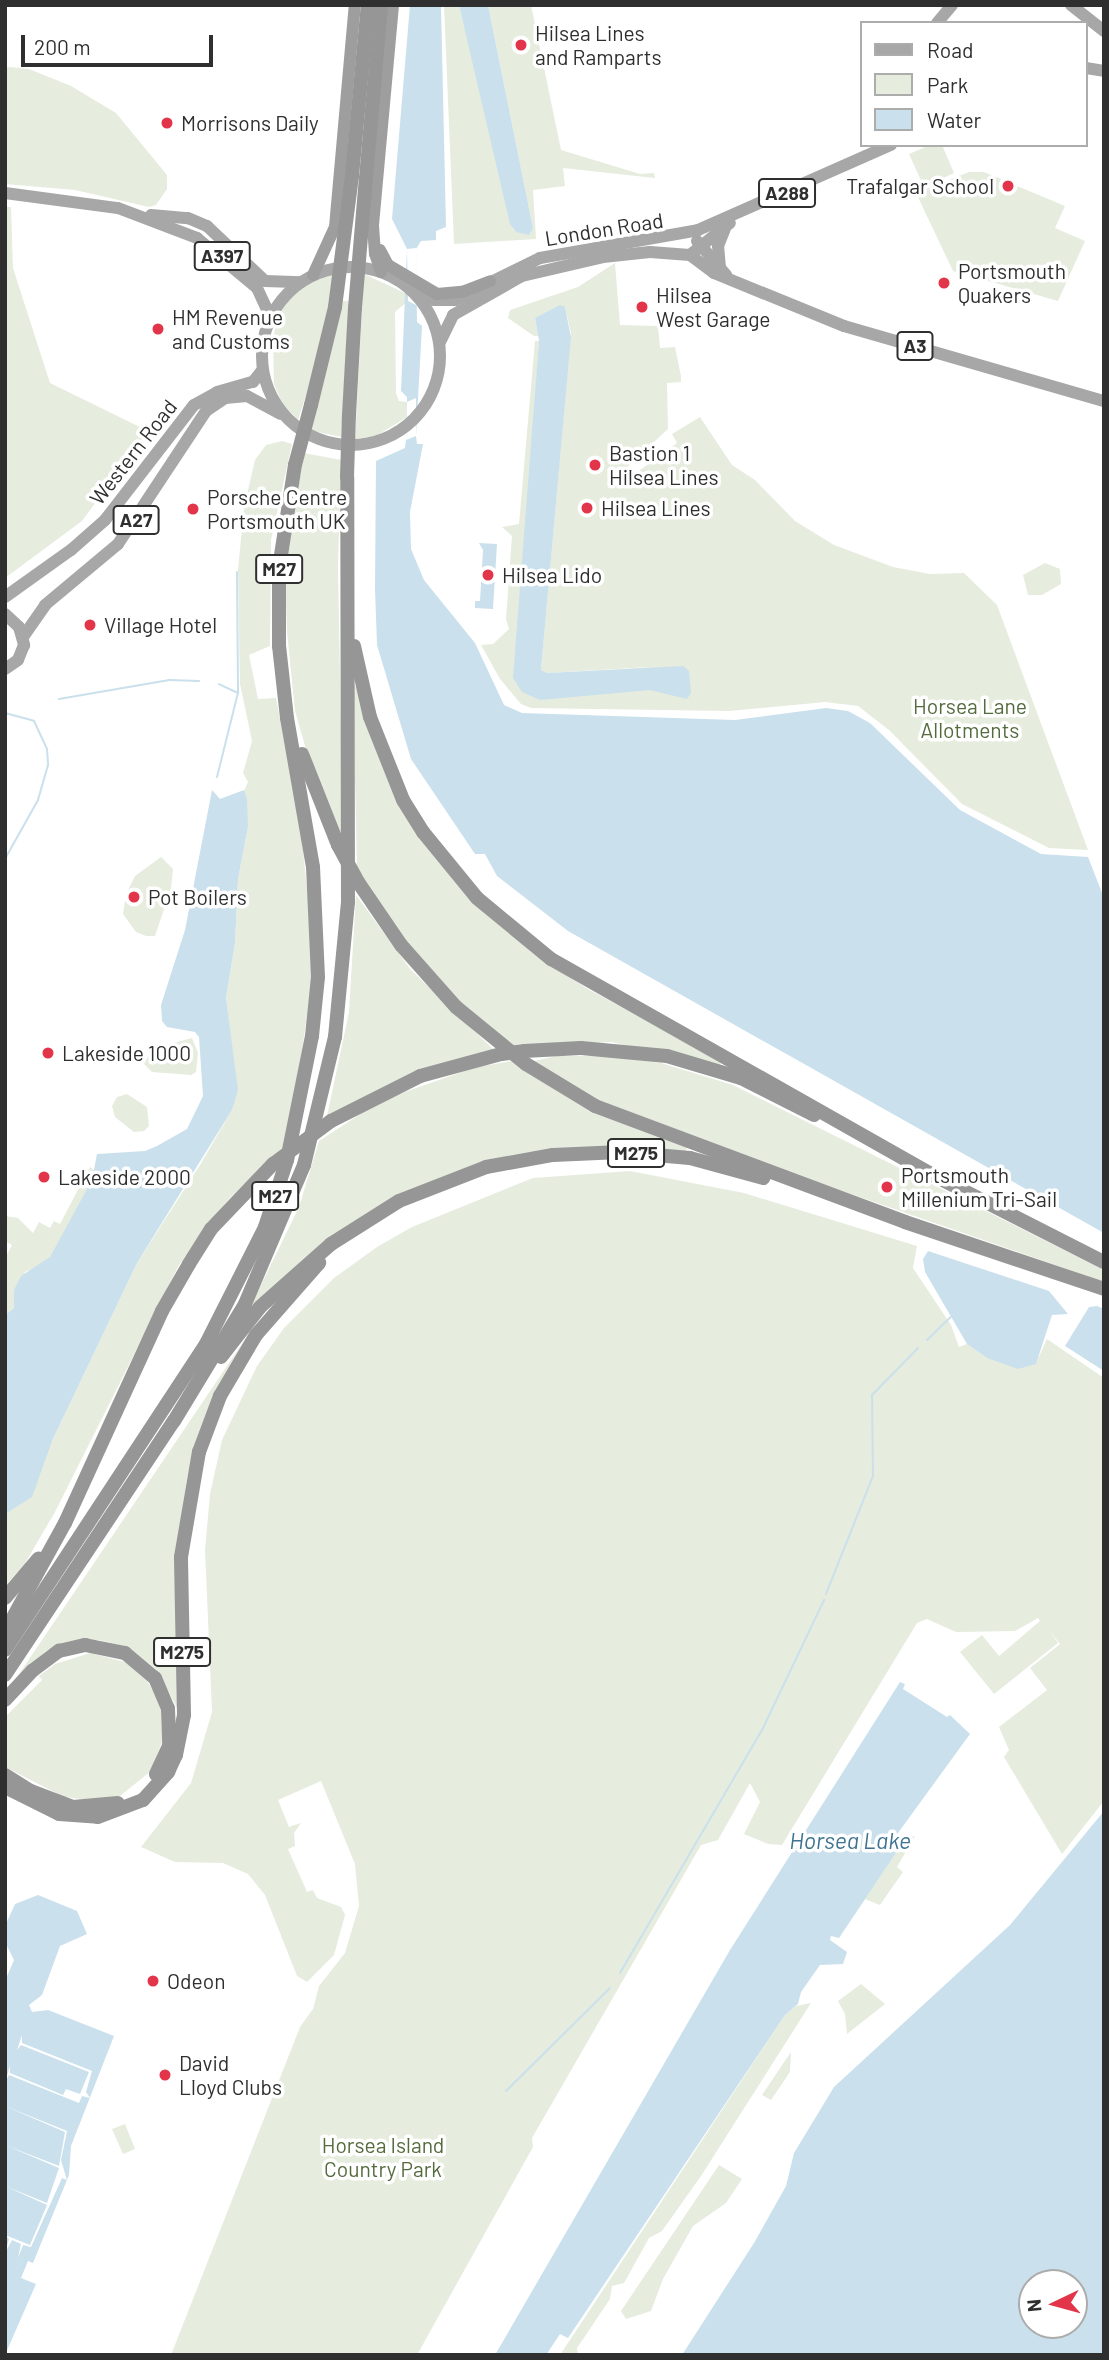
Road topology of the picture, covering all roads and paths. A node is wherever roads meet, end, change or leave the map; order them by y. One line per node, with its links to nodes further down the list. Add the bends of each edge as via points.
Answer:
1 (355, 5): 21 (highway, via 335,227)
2 (368, 5): 12 (highway, M27)
3 (381, 5): 12 (highway, M27)
4 (393, 5): 14 (highway)
5 (952, 5): 7 (main road)
6 (1071, 5): 8 (main road)
7 (939, 21)
8 (1104, 31)
9 (867, 147): 11 (main road, London Road)
10 (886, 147): 11 (main road, London Road)
11 (836, 169): 16 (main road, London Road / A288)
12 (359, 177): 33 (highway, M27, bridge); 38 (highway, M27, bridge, via 335,307 295,465 279,568)
13 (5, 193): 15 (main road, A397, via 78,200)
14 (376, 205): 20 (highway, via 373,242); 23 (highway, via 382,257)
15 (137, 214): 25 (main road, A397, via 171,215 207,226 265,281); 27 (main road, A397, via 198,238 238,268 264,300)
16 (738, 216): 17 (main road, London Road); 18 (main road, London Road); 22 (main road, via 719,241 718,261)
17 (658, 241): 18 (main road, via 689,239); 24 (main road, London Road, via 556,254)
18 (703, 245): 19 (main road, London Road); 22 (main road)
19 (690, 254): 22 (main road, A3); 28 (main road, London Road, via 639,253 535,271 453,315 442,332)
20 (381, 272): 21 (main road, via 349,267); 23 (main road)
21 (313, 275): 25 (main road)
22 (727, 276): 31 (main road, A3, via 855,330)
23 (403, 278): 26 (highway)
24 (490, 281): 26 (highway, via 449,295)
25 (301, 282): 27 (main road, via 278,305)
26 (422, 294): 28 (main road)
27 (265, 333): 29 (main road)
28 (440, 348): 32 (main road, via 436,383 422,410 378,441 340,444 312,436)
29 (263, 369): 30 (main road, Western Road / A27); 32 (main road, via 270,393)
30 (241, 391): 32 (main road); 34 (main road, Western Road / A27, via 194,405 105,520); 36 (main road, Western Road / A27, via 206,411 118,544 45,606)
31 (1104, 401)
32 (286, 416)
33 (346, 570): 39 (highway, via 358,674 384,759 423,832 477,898 551,959); 44 (highway, M27, via 348,902 343,983 328,1073 304,1165 280,1229 245,1304)
34 (5, 597)
35 (5, 614): 36 (main road)
36 (23, 636): 37 (main road, Western Road, via 23,653)
37 (5, 670)
38 (282, 675): 41 (highway, bridge, via 305,766 338,845 401,946 456,1007 505,1050 559,1086 643,1126); 48 (highway, M27, via 313,867 317,924 312,1036 287,1160 265,1227 206,1344)
39 (937, 1177): 42 (highway); 45 (highway, bridge, via 741,1078 629,1050 524,1051 420,1076 331,1121 273,1164 220,1219 189,1264)
40 (370, 1218): 41 (highway, M275, via 425,1189 486,1167 553,1155 621,1152 690,1158); 44 (highway, via 298,1270 260,1307); 52 (highway, M275, via 283,1301 236,1366 209,1423 184,1527 184,1714 168,1772 143,1800 98,1817 59,1814)
41 (905, 1222): 43 (highway, M275)
42 (1104, 1262)
43 (1104, 1289)
44 (174, 1421): 49 (highway, M27)
45 (99, 1450): 46 (highway, via 38,1560); 47 (highway, via 44,1565)
46 (5, 1598)
47 (5, 1632)
48 (5, 1650)
49 (5, 1675)
50 (5, 1700): 51 (highway, via 59,1651 85,1645 105,1647 125,1653 155,1678 164,1693 171,1727 162,1765 153,1778 109,1806 56,1802)
51 (5, 1775)
52 (5, 1787)

